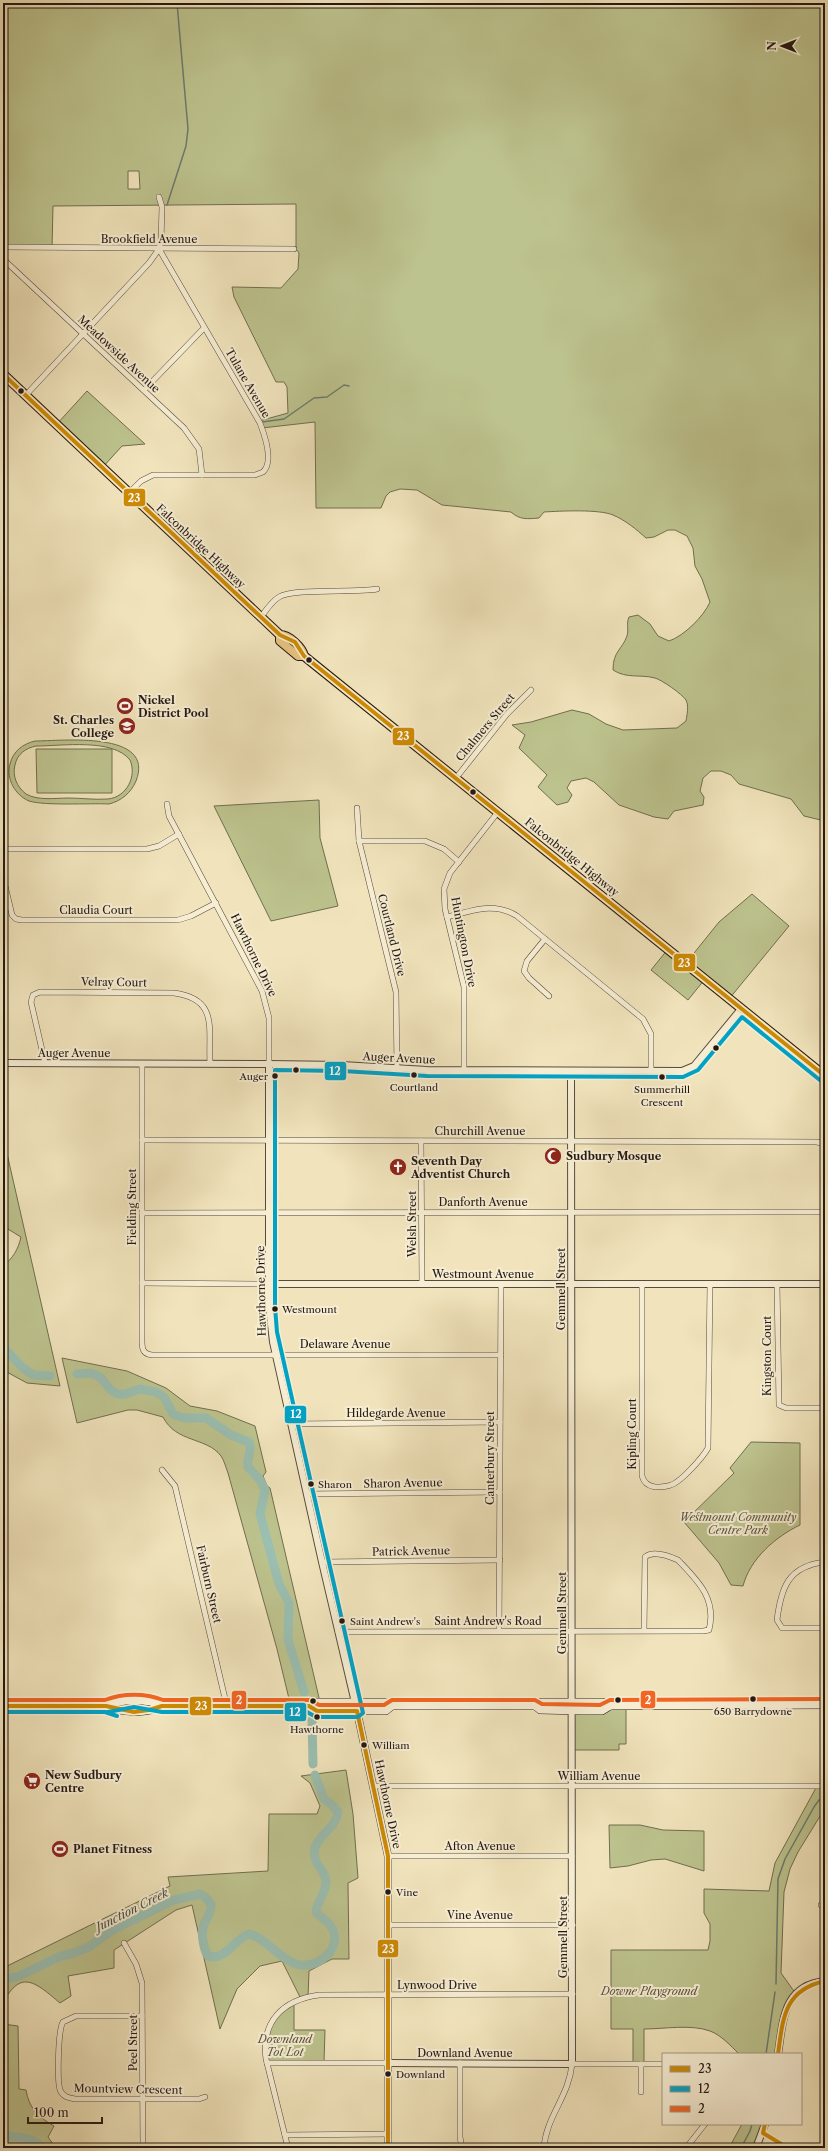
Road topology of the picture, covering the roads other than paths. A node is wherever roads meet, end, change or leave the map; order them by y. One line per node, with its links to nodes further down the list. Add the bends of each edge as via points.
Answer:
1 (159, 197): 3 (street, via 162,207)
2 (3, 247): 3 (street, Brookfield Avenue)
3 (159, 249): 4 (street, Brookfield Avenue); 6 (street, Tulane Avenue); 7 (street, via 149,264)
4 (294, 249)
5 (3, 259): 7 (street, Meadowside Avenue)
6 (204, 328): 9 (street); 11 (street, Tulane Avenue, via 260,423 268,462 260,474)
7 (83, 334): 9 (street, Meadowside Avenue); 10 (street)
8 (3, 374): 10 (main road, Falconbridge Highway)
9 (144, 390): 11 (street, Meadowside Avenue, via 194,440 201,454)
10 (25, 396): 12 (main road, Falconbridge Highway)
11 (202, 475): 12 (street, Tulane Avenue, via 153,475)
12 (129, 493): 14 (main road, Falconbridge Highway)
13 (377, 589): 14 (street, via 288,593 275,600)
14 (261, 617): 16 (main road, Falconbridge Highway, via 280,635 280,641 298,656 304,656)
15 (532, 690): 16 (street, Chalmers Street, via 507,714)
16 (456, 778): 19 (main road, Falconbridge Highway)
17 (167, 804): 20 (street, Hawthorne Drive, via 169,816)
18 (357, 808): 21 (street, Courtland Drive)
19 (498, 812): 23 (street, Huntington Drive); 29 (main road, Falconbridge Highway)
20 (179, 834): 22 (street, via 159,846 147,849); 25 (street, Hawthorne Drive)
21 (359, 841): 23 (street, via 425,841 444,849); 35 (street, Courtland Drive, via 396,992)
22 (3, 849)
23 (459, 862): 26 (street, Huntington Drive, via 450,873 444,889)
24 (3, 877): 25 (street, Claudia Court, via 12,915 22,920 178,920)
25 (216, 903): 34 (street, Hawthorne Drive, via 266,1001 269,1018)
26 (447, 917): 27 (street, via 485,907 500,908 517,916); 36 (street, Huntington Drive, via 464,987)
27 (545, 939): 28 (street, via 527,961 524,971 526,976); 38 (street, via 646,1022 651,1034)
28 (549, 996)
29 (742, 1009): 38 (street, Auger Avenue, via 690,1068 682,1071); 39 (main road, Falconbridge Highway)
30 (3, 1063): 31 (street, Auger Avenue)
31 (45, 1063): 32 (street, Auger Avenue); 33 (street, Velray Court, via 31,1002 33,995 43,992 174,993 195,998 203,1005 208,1017)
32 (142, 1064): 33 (street, Auger Avenue); 40 (street, Fielding Street)
33 (210, 1064): 34 (street, Auger Avenue)
34 (269, 1064): 35 (street, Auger Avenue); 41 (street, Hawthorne Drive)
35 (397, 1069): 36 (street, Auger Avenue)
36 (464, 1070): 37 (street, Auger Avenue)
37 (571, 1071): 38 (street, Auger Avenue); 44 (street, Gemmell Street)
38 (651, 1071)
39 (825, 1076)
40 (142, 1140): 41 (street, Churchill Avenue); 49 (street, Fielding Street)
41 (270, 1140): 43 (street, Churchill Avenue); 50 (street, Hawthorne Drive)
42 (825, 1140): 45 (street, Churchill Avenue)
43 (421, 1141): 44 (street, Churchill Avenue); 51 (street, Welsh Street)
44 (571, 1141): 45 (street, Churchill Avenue); 47 (street, Gemmell Street)
45 (818, 1142): 46 (street, Churchill Avenue)
46 (825, 1144)
47 (571, 1212): 48 (street, Danforth Avenue); 51 (street, Danforth Avenue); 53 (street, Gemmell Street)
48 (825, 1212)
49 (142, 1213): 50 (street, Danforth Avenue); 52 (street, Fielding Street)
50 (270, 1213): 51 (street, Danforth Avenue); 54 (street, Hawthorne Drive)
51 (422, 1213): 55 (street, Welsh Street)
52 (142, 1283): 54 (street, Westmount Avenue); 61 (street, Fielding Street)
53 (571, 1283): 56 (street, Westmount Avenue); 57 (street, Westmount Avenue); 75 (street, Gemmell Street)
54 (270, 1284): 55 (street, Westmount Avenue); 62 (street, Hawthorne Drive, via 270,1325)
55 (422, 1284): 56 (street, Westmount Avenue)
56 (502, 1284): 63 (street, Canterbury Street)
57 (642, 1284): 58 (street, Westmount Avenue); 58 (street, Kipling Court, via 642,1476 643,1481 649,1486 660,1487 675,1483 708,1448)
58 (710, 1284): 59 (street, Westmount Avenue)
59 (777, 1284): 60 (street, Westmount Avenue); 64 (street, Kingston Court, via 779,1405 786,1408)
60 (825, 1284)
61 (143, 1350): 62 (street, Delaware Avenue, via 152,1355)
62 (275, 1354): 63 (street, Delaware Avenue); 66 (street, Hawthorne Drive)
63 (501, 1355): 65 (street, Canterbury Street)
64 (825, 1408)
65 (500, 1422): 66 (street, Hildegarde Avenue); 68 (street, Canterbury Street)
66 (291, 1424): 69 (street, Hawthorne Drive)
67 (162, 1470): 86 (street, Fairburn Street, via 175,1486)
68 (500, 1492): 69 (street, Sharon Avenue); 70 (street, Canterbury Street)
69 (307, 1494): 71 (street, Hawthorne Drive)
70 (500, 1560): 71 (street, Patrick Avenue); 74 (street, Canterbury Street)
71 (322, 1562): 77 (street, Hawthorne Drive)
72 (825, 1562): 73 (street, via 805,1566 788,1581 782,1590 777,1620 782,1628)
73 (825, 1628)
74 (499, 1631): 75 (street, Saint Andrew's Road); 77 (street, Saint Andrew's Road)
75 (572, 1631): 76 (street, Saint Andrew's Road); 79 (street, Gemmell Street)
76 (644, 1631): 76 (street, Saint Andrew's Road, via 644,1560 651,1554 678,1560 700,1583 709,1603 709,1630)
77 (338, 1632): 78 (street, Hawthorne Drive)
78 (355, 1702): 82 (main road, via 317,1702); 83 (main road, via 384,1702); 87 (street, Hawthorne Drive)
79 (573, 1702): 84 (main road, via 541,1702); 85 (main road, via 602,1702); 88 (street, Gemmell Street)
80 (825, 1705): 85 (main road)
81 (3, 1706): 86 (main road, via 106,1706 115,1710 140,1711 155,1710 162,1706)
82 (308, 1706): 86 (main road); 87 (main road, via 317,1710)
83 (392, 1706): 84 (main road); 87 (main road, via 386,1711)
84 (535, 1706): 88 (main road, via 540,1710)
85 (610, 1706): 88 (main road, via 602,1711)
86 (227, 1707)
87 (358, 1711): 89 (street, Hawthorne Drive)
88 (573, 1711): 90 (street, Gemmell Street)
89 (374, 1786): 90 (street, William Avenue); 92 (street, Hawthorne Drive)
90 (573, 1786): 91 (street, William Avenue); 93 (street, Gemmell Street)
91 (825, 1786)
92 (388, 1856): 93 (street, Afton Avenue); 94 (street, Hawthorne Drive)
93 (572, 1856): 95 (street, Gemmell Street)
94 (388, 1925): 95 (street, Vine Avenue); 99 (street, Hawthorne Drive)
95 (573, 1925): 98 (street, Gemmell Street)
96 (124, 1943): 100 (street, Peel Street, via 140,1972)
97 (825, 1981): 101 (street, via 802,1988 788,2004)
98 (573, 1994): 99 (street, Lynwood Drive); 105 (street, Gemmell Street)
99 (388, 1995): 102 (street, Lynwood Drive, via 319,1995 290,2004 276,2014 269,2028 266,2045); 103 (street, Hawthorne Drive)
100 (142, 2016): 110 (street, Peel Street); 110 (street, Mountview Crescent, via 76,2016 67,2019 60,2026 59,2084 68,2098)
101 (778, 2053)
102 (267, 2063): 103 (street, Downland Avenue); 115 (street, Lynwood Drive)
103 (388, 2063): 104 (street, Downland Avenue); 114 (street, Hawthorne Drive)
104 (460, 2063): 105 (street, Downland Avenue); 119 (street)
105 (572, 2064): 106 (street, Downland Avenue); 120 (street, Gemmell Street, via 567,2089 548,2124)
106 (641, 2064): 107 (street, Downland Avenue); 108 (street)
107 (662, 2064)
108 (641, 2092)
109 (204, 2097): 110 (street, Mountview Crescent)
110 (143, 2100): 116 (street, Peel Street)
111 (703, 2125): 121 (street)
112 (765, 2125): 113 (street)
113 (763, 2133): 122 (street); 123 (street)
114 (388, 2134): 115 (street); 118 (street, Hawthorne Drive)
115 (285, 2135): 117 (street, Lynwood Drive)
116 (143, 2148)
117 (288, 2148)
118 (388, 2148)
119 (462, 2148)
120 (544, 2148)
121 (686, 2148)
122 (756, 2148)
123 (788, 2148)

